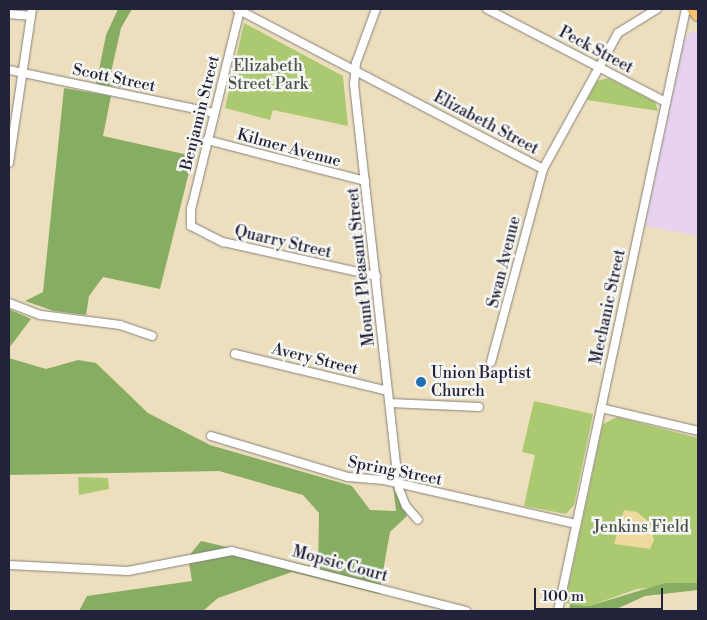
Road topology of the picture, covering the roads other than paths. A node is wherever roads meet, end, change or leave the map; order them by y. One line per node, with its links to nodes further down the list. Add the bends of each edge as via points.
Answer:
1 (376, 9): 12 (street, Mount Pleasant Street)
2 (487, 9): 10 (street, Peck Street)
3 (657, 9): 10 (street, Elizabeth Street, via 620,31)
4 (686, 9): 14 (street, Mechanic Street)
5 (693, 9): 9 (main road)
6 (238, 10): 12 (street, Elizabeth Street); 15 (street, Benjamin Street)
7 (31, 12): 8 (street); 13 (street)
8 (9, 14)
9 (698, 15)
10 (599, 67): 14 (street, Peck Street); 18 (street, Elizabeth Street)
11 (9, 70): 13 (street, Scott Street)
12 (355, 70): 18 (street, Elizabeth Street); 19 (street, Mount Pleasant Street)
13 (22, 72): 15 (street, Scott Street); 17 (street)
14 (666, 102): 29 (street, Mechanic Street)
15 (214, 113): 16 (street, Benjamin Street)
16 (207, 140): 19 (street, Kilmer Avenue); 20 (street, Benjamin Street)
17 (9, 164)
18 (543, 169): 25 (street, Swan Avenue)
19 (365, 182): 21 (street, Mount Pleasant Street)
20 (190, 222): 21 (street, Quarry Street, via 199,233 220,241)
21 (376, 276): 26 (street, Mount Pleasant Street)
22 (9, 303): 23 (street, via 41,315 120,325)
23 (152, 336)
24 (235, 354): 26 (street, Avery Street)
25 (491, 362)
26 (388, 391): 27 (street, Mount Pleasant Street)
27 (390, 403): 28 (street); 32 (street, Mount Pleasant Street)
28 (479, 407)
29 (601, 408): 30 (street); 34 (street, Mechanic Street)
30 (698, 431)
31 (211, 436): 32 (street, Spring Street, via 348,477)
32 (399, 484): 33 (street, Mount Pleasant Street, via 404,504); 34 (street, Spring Street)
33 (418, 520)
34 (576, 524): 37 (street, Mechanic Street)
35 (9, 565): 36 (street, Mopsic Court, via 128,572 240,552)
36 (466, 611)
37 (558, 611)

